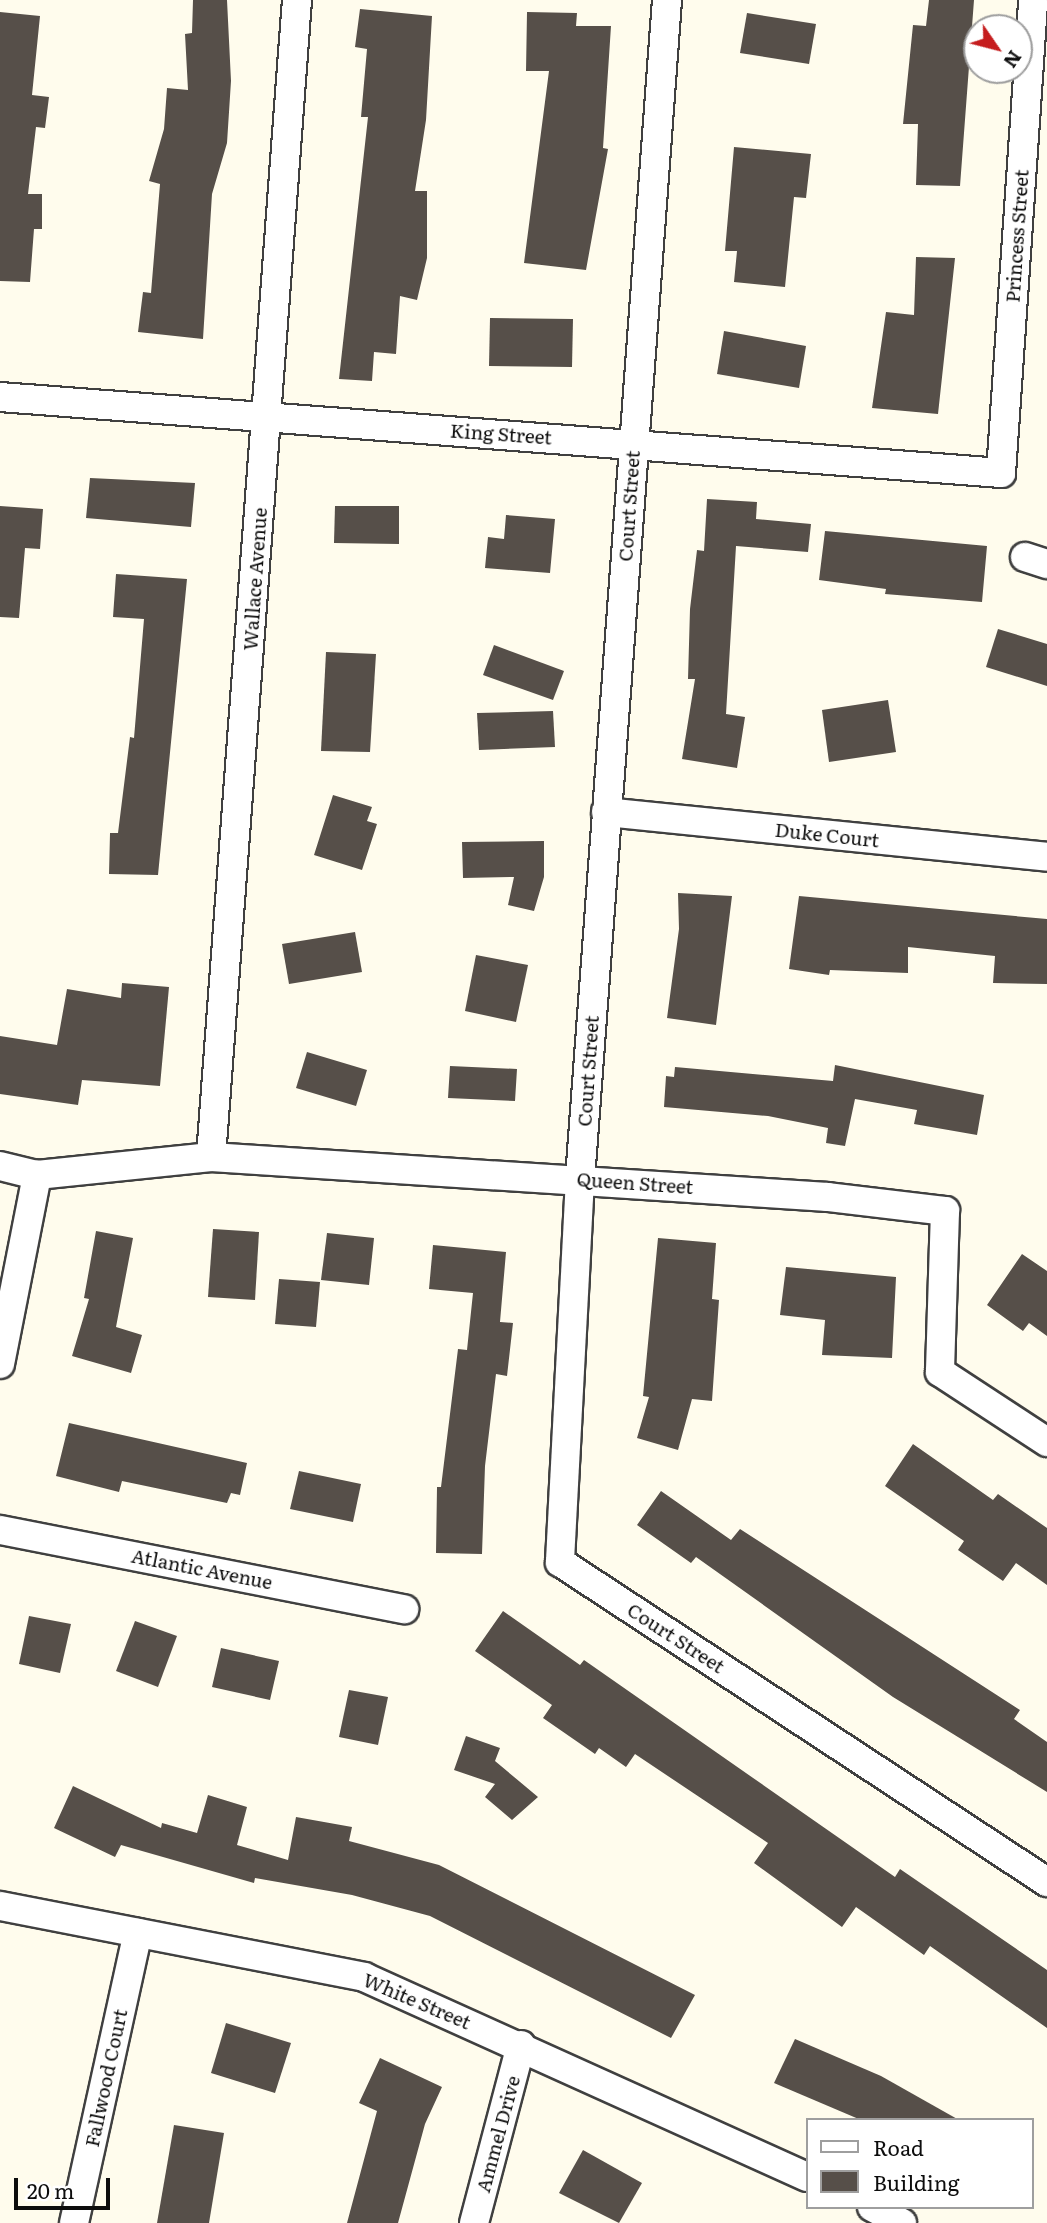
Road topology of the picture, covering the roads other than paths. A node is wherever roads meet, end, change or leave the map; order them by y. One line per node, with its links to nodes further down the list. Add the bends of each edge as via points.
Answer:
1 (298, 0): 5 (street, Wallace Avenue)
2 (667, 0): 6 (street, Court Street)
3 (1034, 0): 7 (street, Princess Street)
4 (0, 397): 5 (street, King Street)
5 (267, 416): 6 (street, King Street); 10 (street, Wallace Avenue)
6 (633, 444): 7 (street, King Street); 8 (street, Court Street)
7 (1001, 473)
8 (606, 812): 9 (street, Duke Court); 13 (street, Court Street)
9 (1047, 857)
10 (211, 1157): 12 (street, Queen Street); 13 (street, Queen Street)
11 (0, 1167): 12 (street, Queen Street)
12 (37, 1175): 14 (street)
13 (580, 1179): 15 (street, Queen Street, via 945,1211 940,1372); 18 (street, Court Street, via 560,1562)
14 (0, 1364)
15 (1047, 1443)
16 (0, 1530): 17 (street, Atlantic Avenue)
17 (404, 1609)
18 (1047, 1882)
19 (0, 1906): 20 (street, White Street)
20 (138, 1933): 21 (street, White Street, via 364,1977); 24 (street, Fallwood Court)
21 (522, 2045): 22 (street, White Street); 25 (street, Ammel Drive)
22 (806, 2177)
23 (876, 2209): 26 (street)
24 (74, 2223)
25 (474, 2223)
26 (902, 2223)

